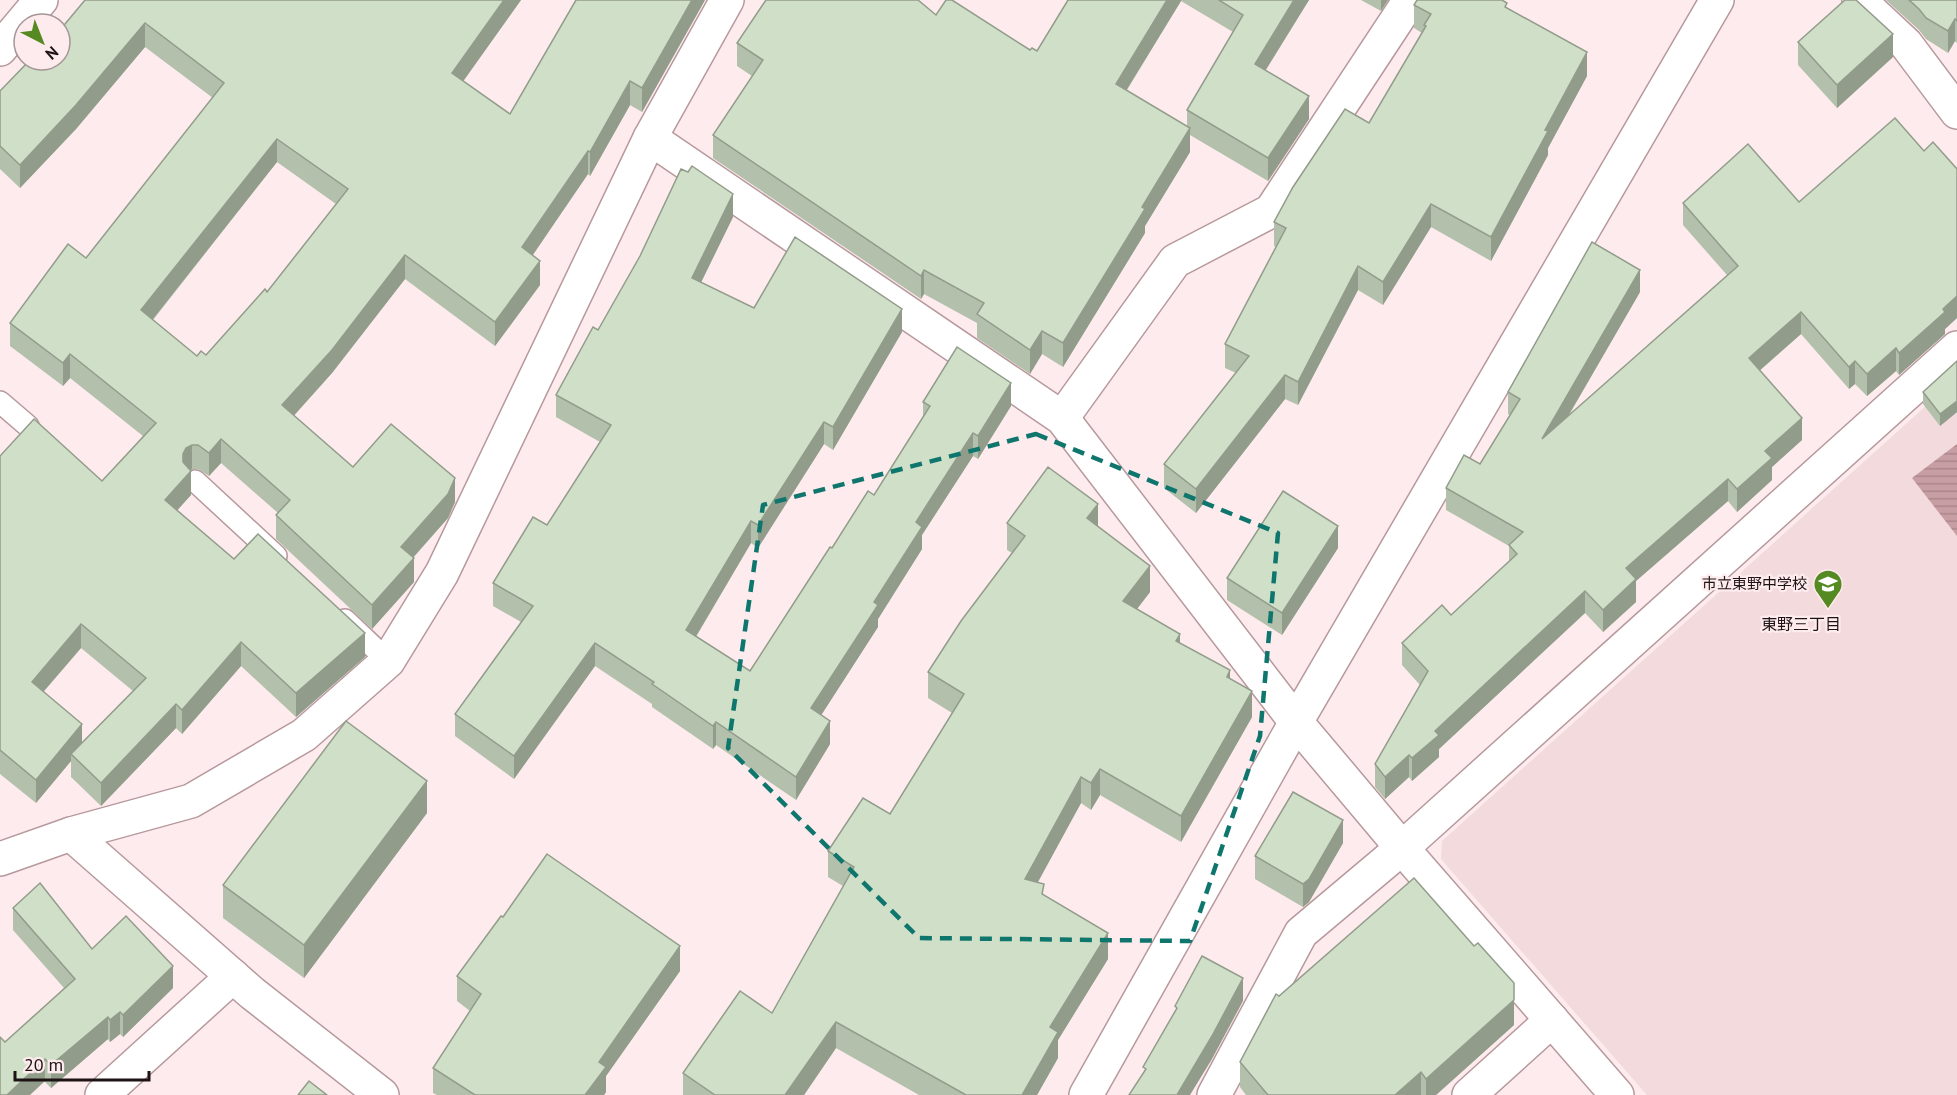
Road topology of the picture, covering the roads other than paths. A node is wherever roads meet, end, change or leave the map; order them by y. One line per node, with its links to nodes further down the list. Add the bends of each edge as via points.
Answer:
1 (41, 0): 6 (street)
2 (727, 0): 8 (street)
3 (1410, 0): 11 (street, via 1271,211 1175,261)
4 (1717, 0): 17 (street)
5 (1859, 0): 7 (street, via 1906,44)
6 (0, 50)
7 (1957, 112)
8 (650, 138): 11 (street); 16 (street, via 442,573)
9 (1957, 348): 19 (street)
10 (0, 402): 12 (lane)
11 (1062, 418): 17 (street)
12 (28, 426)
13 (195, 482): 14 (lane)
14 (292, 571)
15 (327, 604): 16 (lane)
16 (388, 661): 18 (street, via 304,735 191,801)
17 (1296, 722): 19 (street); 25 (street)
18 (71, 834): 20 (street); 21 (street)
19 (1402, 848): 22 (street); 26 (street, via 1301,933)
20 (0, 859)
21 (233, 976): 23 (street); 24 (street)
22 (1552, 1020): 27 (street); 28 (street)
23 (102, 1095)
24 (382, 1095)
25 (1086, 1095)
26 (1214, 1095)
27 (1469, 1095)
28 (1617, 1095)

